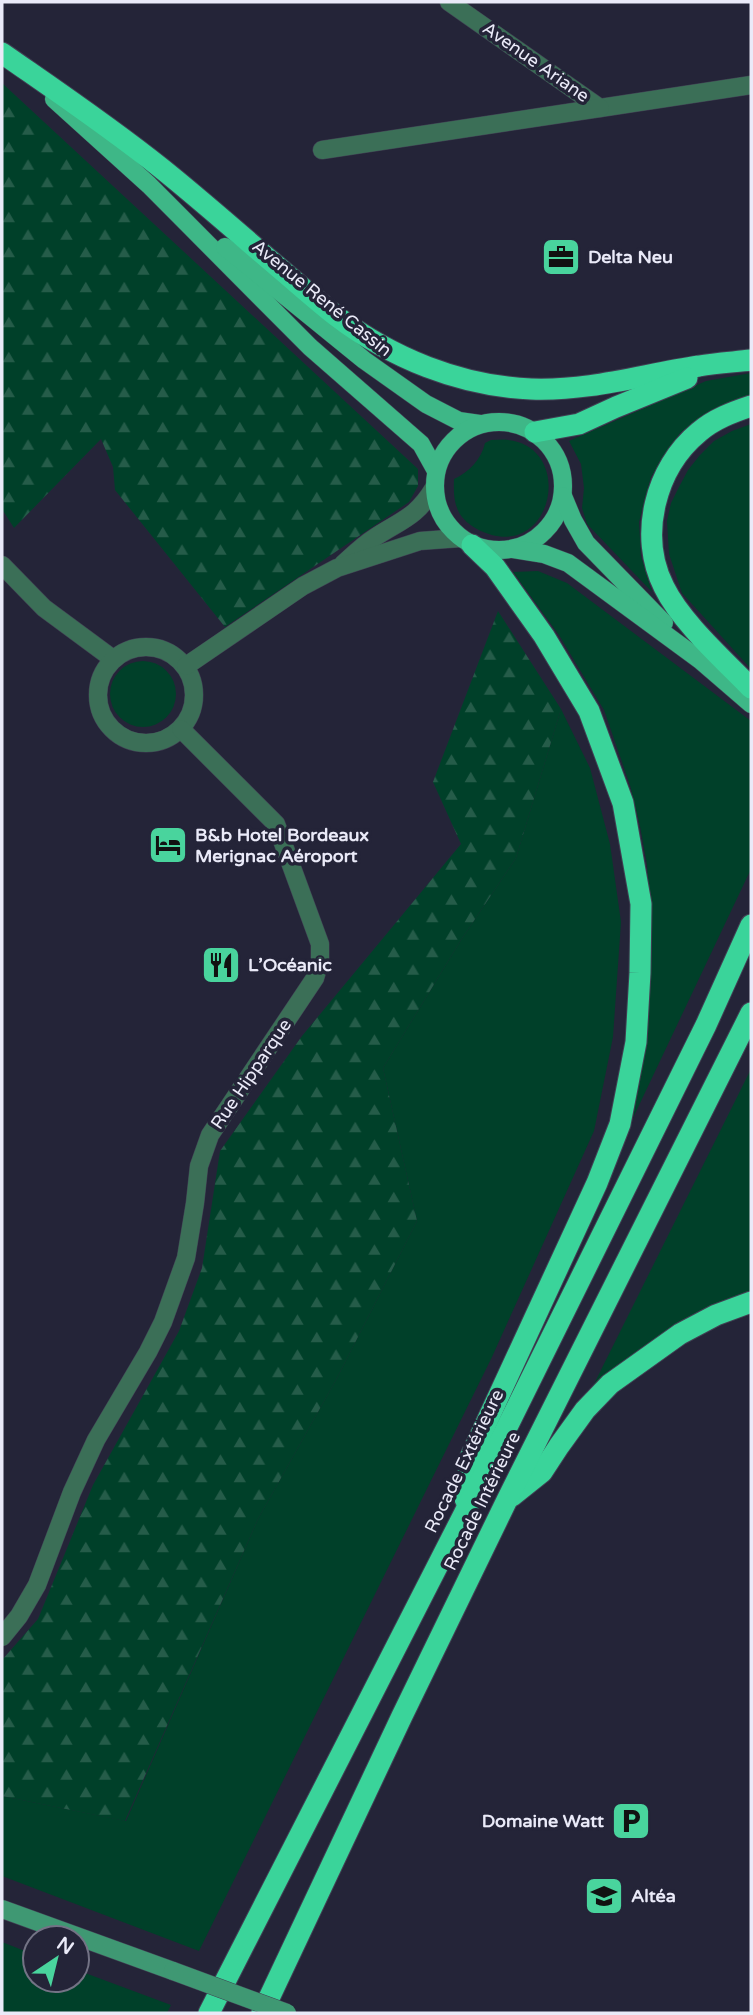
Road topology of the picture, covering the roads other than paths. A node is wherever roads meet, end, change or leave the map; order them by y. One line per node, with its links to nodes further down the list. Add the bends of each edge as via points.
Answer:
1 (449, 2): 4 (street, Avenue Ariane)
2 (2, 53): 6 (main road, Avenue René Cassin); 8 (highway, via 162,168 335,315 398,355 458,378 529,389 600,386)
3 (751, 85): 4 (street, Avenue Ariane)
4 (600, 108): 5 (street)
5 (322, 150)
6 (149, 184): 10 (main road, Avenue René Cassin, via 383,374 443,414); 12 (main road, Avenue René Cassin, via 310,347 421,444)
7 (751, 360): 8 (highway)
8 (729, 363): 11 (highway, via 579,425)
9 (751, 406): 21 (highway, via 726,415 682,448 658,491 651,536 664,588 684,617)
10 (480, 424): 11 (main road, via 498,421); 12 (main road, via 460,434 445,450)
11 (535, 432): 13 (main road, via 559,459)
12 (435, 480): 14 (main road, via 438,508 447,524); 17 (street, via 425,505)
13 (564, 496): 15 (main road, via 547,530); 19 (main road, via 586,543)
14 (467, 541): 15 (main road, via 493,550); 17 (street, via 420,541); 28 (highway, via 495,567 589,711 623,803 641,904 636,1042 620,1124 470,1458)
15 (513, 549): 19 (main road, via 568,563)
16 (2, 565): 18 (street, via 44,608)
17 (337, 568): 20 (street)
18 (113, 659): 20 (street, via 143,646 159,648); 23 (street, via 98,687 98,703 113,731 126,739 155,743)
19 (700, 660): 22 (main road)
20 (186, 666): 23 (street, via 195,698)
21 (751, 688)
22 (751, 704)
23 (181, 729): 29 (street, Rue Hipparque, via 276,824 320,944 320,961 315,978 210,1135 200,1166 186,1258 163,1322 96,1440 37,1584)
24 (751, 925): 28 (highway, Rocade Extérieure)
25 (751, 1013): 27 (highway, Rocade Intérieure)
26 (751, 1302): 27 (highway, via 681,1334 610,1384 585,1410 542,1472)
27 (508, 1500): 32 (highway, Rocade Intérieure)
28 (464, 1514): 31 (highway, Rocade Extérieure)
29 (2, 1637)
30 (2, 1909): 33 (main road, bridge)
31 (209, 2013)
32 (261, 2013)
33 (287, 2013)

